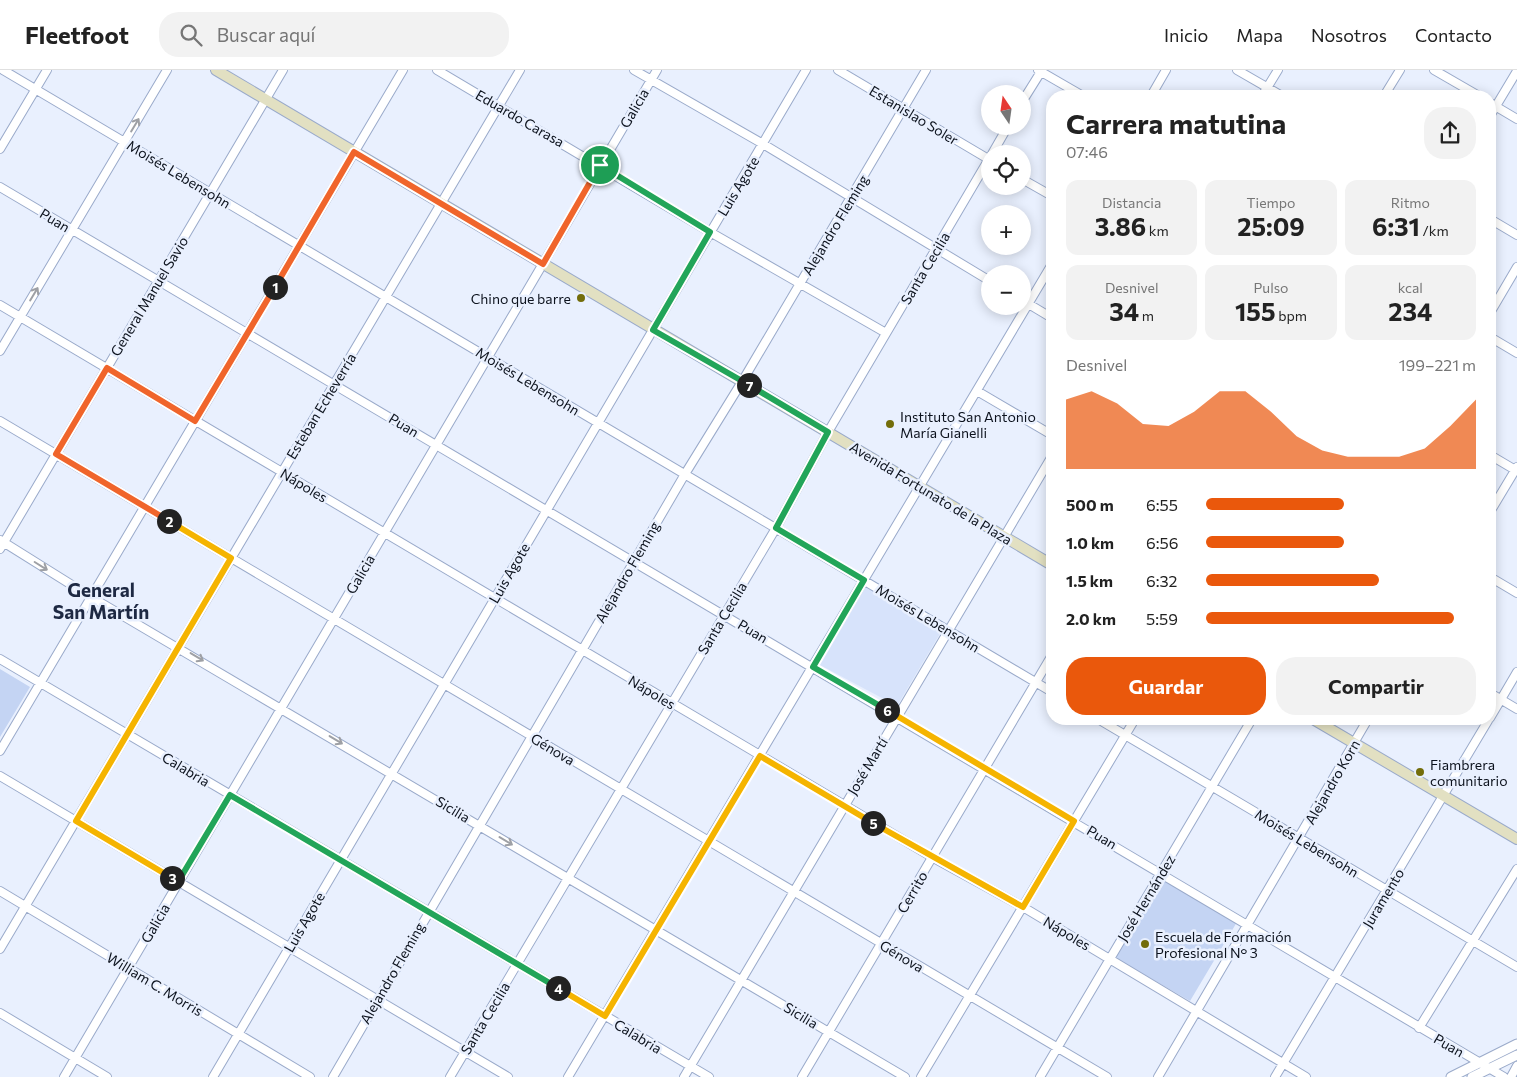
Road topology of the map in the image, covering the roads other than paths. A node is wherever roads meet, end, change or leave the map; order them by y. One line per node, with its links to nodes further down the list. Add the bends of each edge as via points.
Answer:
1 (3, 70): 24 (street, Moisés Lebensohn)
2 (47, 70): 24 (street)
3 (167, 70): 36 (street, one-way to 3)
4 (216, 70): 30 (main road, Avenida Fortunato de la Plaza)
5 (283, 70): 30 (street, General Manuel Savio)
6 (403, 70): 39 (street)
7 (437, 70): 32 (street, Eduardo Carasa)
8 (520, 70): 32 (street, Esteban Echeverría)
9 (634, 70): 21 (street)
10 (657, 70): 21 (street, Galicia)
11 (806, 70): 37 (street, Luis Agote)
12 (838, 70): 34 (street, Estanislao Soler)
13 (926, 70): 34 (street, Alejandro Fleming)
14 (1166, 70): 26 (street)
15 (1237, 70): 23 (street)
16 (1278, 70): 23 (street)
17 (1400, 70): 28 (street)
18 (1434, 70): 29 (street)
19 (1040, 71): 22 (street); 25 (street)
20 (1517, 71): 31 (street)
21 (651, 80): 37 (street); 41 (street, Galicia)
22 (1031, 86)
23 (1267, 88): 27 (street)
24 (35, 89): 36 (street, Moisés Lebensohn); 38 (street)
25 (1073, 90)
26 (1154, 90)
27 (1271, 90)
28 (1388, 90)
29 (1469, 90)
30 (266, 99): 39 (main road, Avenida Fortunato de la Plaza); 45 (street, General Manuel Savio)
31 (1496, 101)
32 (499, 106): 41 (street, Eduardo Carasa); 48 (street, Esteban Echeverría)
33 (1496, 107): 35 (street)
34 (903, 108): 40 (street, Estanislao Soler); 47 (street, Alejandro Fleming)
35 (1517, 119)
36 (124, 142): 45 (street, Moisés Lebensohn); 50 (street)
37 (763, 144): 47 (street); 51 (street, Luis Agote)
38 (0, 149)
39 (354, 152): 48 (main road, Avenida Fortunato de la Plaza); 53 (street)
40 (981, 152)
41 (600, 165): 51 (street, Eduardo Carasa); 55 (street, Galicia)
42 (981, 172): 54 (street, Santa Cecilia)
43 (1031, 184): 46 (street)
44 (0, 187): 50 (street, Puan)
45 (210, 193): 53 (street, Moisés Lebensohn); 59 (street, General Manuel Savio)
46 (1046, 193)
47 (850, 198): 54 (street); 60 (street, Alejandro Fleming)
48 (441, 203): 55 (main road, Avenida Fortunato de la Plaza); 62 (street, Esteban Echeverría)
49 (1496, 223): 52 (street)
50 (72, 230): 59 (street, Puan); 68 (street, one-way to 50)
51 (710, 232): 60 (street, Eduardo Carasa); 69 (street, Luis Agote)
52 (1517, 235)
53 (299, 246): 62 (street, Moisés Lebensohn); 70 (street)
54 (936, 249): 58 (street); 71 (street, Santa Cecilia)
55 (543, 264): 69 (main road, Avenida Fortunato de la Plaza); 75 (street, Galicia)
56 (1517, 268): 63 (street)
57 (1046, 273): 61 (street)
58 (981, 276)
59 (159, 280): 70 (street, Puan); 76 (street, General Manuel Savio)
60 (801, 282): 71 (street, Eduardo Carasa); 77 (street, Alejandro Fleming)
61 (1031, 295)
62 (386, 297): 75 (street, Moisés Lebensohn); 78 (street, Esteban Echeverría)
63 (1496, 303)
64 (0, 305): 68 (street, Nápoles)
65 (1031, 305): 66 (street)
66 (1046, 314)
67 (1019, 315): 79 (street)
68 (20, 317): 73 (street); 76 (street, Nápoles)
69 (653, 330): 77 (main road, Avenida Fortunato de la Plaza); 82 (street, Luis Agote)
70 (248, 333): 78 (street, Puan); 81 (street)
71 (886, 333): 84 (street, Santa Cecilia)
72 (1496, 340): 74 (street)
73 (0, 351)
74 (1517, 352)
75 (488, 357): 82 (street, Moisés Lebensohn); 85 (street, Galicia)
76 (107, 368): 81 (street, Nápoles); 86 (street, General Manuel Savio)
77 (743, 380): 84 (main road, Avenida Fortunato de la Plaza); 91 (street, Alejandro Fleming)
78 (334, 384): 85 (street, Puan); 90 (street, Esteban Echeverría)
79 (977, 391): 83 (street); 92 (street)
80 (0, 421): 86 (street, Génova)
81 (195, 421): 90 (street, Nápoles); 94 (street)
82 (598, 422): 91 (street, Moisés Lebensohn); 95 (street, Luis Agote)
83 (1046, 431)
84 (828, 432): 92 (main road, Avenida Fortunato de la Plaza); 96 (street, Santa Cecilia)
85 (436, 444): 95 (street, Puan); 97 (street, Galicia)
86 (56, 454): 94 (street, Génova); 99 (street, General Manuel Savio)
87 (1496, 458): 89 (street)
88 (1046, 466): 98 (street, José Martí)
89 (1516, 469): 93 (street)
90 (282, 472): 97 (street, Nápoles); 100 (street, Esteban Echeverría)
91 (684, 474): 96 (street, Moisés Lebensohn); 101 (street, Alejandro Fleming)
92 (920, 486): 98 (main road, Avenida Fortunato de la Plaza); 103 (street)
93 (1496, 502)
94 (145, 507): 100 (street, Génova); 106 (street)
95 (547, 510): 101 (street, Puan); 107 (street, Luis Agote)
96 (776, 528): 103 (street, Moisés Lebensohn); 108 (street, Santa Cecilia)
97 (384, 533): 107 (street, Nápoles); 109 (street, Galicia)
98 (1005, 538): 102 (main road, Avenida Fortunato de la Plaza); 110 (street, José Martí)
99 (1, 544): 106 (street, Sicilia, one-way to 106)
100 (231, 558): 109 (street, Génova); 111 (street, Esteban Echeverría)
101 (634, 561): 108 (street, Puan); 112 (street, Alejandro Fleming)
102 (1046, 562)
103 (864, 580): 110 (street, Moisés Lebensohn); 115 (street)
104 (1496, 581): 105 (street)
105 (1517, 593)
106 (92, 597): 111 (street, Sicilia); 118 (street)
107 (495, 598): 112 (street, Nápoles); 119 (street, Luis Agote)
108 (725, 614): 115 (street, Puan); 123 (street, Santa Cecilia)
109 (334, 619): 119 (street, Génova); 124 (street, Galicia)
110 (950, 630): 117 (street, Moisés Lebensohn); 127 (street, José Martí)
111 (179, 647): 124 (street, Sicilia, one-way to 124); 134 (street, Esteban Echeverría)
112 (581, 650): 123 (street, Nápoles); 136 (street, Alejandro Fleming)
113 (0, 659): 118 (street, Calabria)
114 (1046, 665): 117 (street, Cerrito)
115 (813, 667): 127 (street, Puan); 139 (street)
116 (1517, 672): 122 (street, Juramento)
117 (1036, 682): 120 (street, Moisés Lebensohn); 140 (street, Cerrito)
118 (40, 683): 134 (street, Calabria); 138 (street)
119 (444, 684): 136 (street, Génova); 141 (street, Luis Agote)
120 (1046, 688)
121 (1496, 696): 122 (street)
122 (1501, 699): 125 (street, Juramento); 126 (street)
123 (672, 703): 139 (street, Nápoles); 144 (street, Santa Cecilia)
124 (281, 707): 141 (street, Sicilia, one-way to 141); 145 (street, Galicia)
125 (1496, 708)
126 (1517, 709)
127 (897, 716): 140 (street, Puan); 147 (street, José Martí)
128 (1108, 725): 135 (street, Moisés Lebensohn)
129 (1131, 725): 135 (street)
130 (1248, 725): 143 (street, José Hernández)
131 (1323, 725): 137 (main road)
132 (1365, 725): 137 (street, Alejandro Korn)
133 (1486, 725): 146 (street, Juramento)
134 (127, 734): 145 (street, Calabria); 148 (street, Esteban Echeverría)
135 (1125, 735): 143 (street, Moisés Lebensohn); 149 (street)
136 (531, 736): 144 (street, Génova); 150 (street, Alejandro Fleming)
137 (1354, 744): 146 (main road); 151 (street, Alejandro Korn)
138 (0, 751)
139 (760, 756): 147 (street, Nápoles); 153 (street)
140 (985, 768): 149 (street, Puan); 154 (street, Cerrito)
141 (392, 773): 150 (street, Sicilia); 155 (street, Luis Agote)
142 (0, 776): 148 (street)
143 (1212, 786): 151 (street, Moisés Lebensohn); 157 (street, José Hernández)
144 (621, 789): 153 (street, Génova); 158 (street, Santa Cecilia)
145 (230, 795): 155 (street, Calabria); 159 (street, Galicia)
146 (1444, 796): 152 (main road); 162 (street, Juramento)
147 (844, 806): 154 (street, Nápoles); 161 (street, José Martí)
148 (76, 821): 159 (street); 163 (street, Esteban Echeverría)
149 (1074, 821): 157 (street, Puan); 164 (street)
150 (479, 824): 158 (street, Sicilia, one-way to 158); 165 (street, Alejandro Fleming)
151 (1299, 838): 162 (street, Moisés Lebensohn); 166 (street, Alejandro Korn)
152 (1517, 839)
153 (709, 841): 161 (street, Génova); 167 (street)
154 (932, 857): 164 (street, Nápoles); 169 (street, Cerrito)
155 (341, 860): 165 (street, Calabria); 170 (street, Luis Agote)
156 (1517, 869): 168 (street)
157 (1161, 872): 166 (street, Puan); 172 (street, José Hernández)
158 (569, 878): 167 (street, Sicilia); 173 (street, Santa Cecilia)
159 (178, 882): 170 (street); 174 (street, Galicia)
160 (0, 891): 163 (street, William C. Morris)
161 (794, 891): 169 (street, Génova); 177 (street, José Martí)
162 (1388, 891): 168 (street, Moisés Lebensohn); 176 (street, Juramento)
163 (26, 906): 171 (street, Esteban Echeverría); 174 (street, William C. Morris)
164 (1023, 907): 172 (street, Nápoles); 178 (street)
165 (428, 912): 173 (street, Calabria); 179 (street, Alejandro Fleming)
166 (1248, 924): 176 (street, Puan); 180 (street, Alejandro Korn)
167 (656, 930): 177 (street, Sicilia); 182 (street)
168 (1473, 941): 175 (street, Moisés Lebensohn); 183 (street)
169 (881, 943): 178 (street, Génova); 184 (street, Cerrito)
170 (289, 947): 179 (street); 185 (street, Luis Agote)
171 (0, 949)
172 (1110, 959): 180 (street, Nápoles); 187 (street, José Hernández)
173 (517, 964): 182 (street, Calabria); 188 (street, Santa Cecilia)
174 (128, 967): 185 (street, William C. Morris); 190 (street, Galicia)
175 (1517, 967)
176 (1335, 976): 183 (street, Puan); 192 (street, Juramento)
177 (741, 980): 184 (street, Sicilia); 193 (street, José Martí)
178 (970, 996): 187 (street, Génova); 208 (street)
179 (377, 999): 188 (street); 200 (street, Alejandro Fleming)
180 (1197, 1010): 192 (street, Nápoles); 211 (street, Alejandro Korn)
181 (0, 1013): 190 (street)
182 (605, 1016): 193 (street, Calabria); 203 (street)
183 (1420, 1028): 191 (street, Puan)
184 (829, 1032): 206 (street, Cerrito); 207 (street, Sicilia)
185 (238, 1034): 198 (street, Luis Agote); 199 (street, William C. Morris)
186 (1517, 1044): 191 (street)
187 (1057, 1048): 209 (street, José Hernández); 210 (street, Génova)
188 (466, 1052): 201 (street, Santa Cecilia); 202 (street)
189 (1517, 1055): 195 (street)
190 (75, 1058): 196 (street, Galicia); 197 (street)
191 (1480, 1063): 195 (street, Puan); 214 (street)
192 (1282, 1064): 212 (street, Juramento); 213 (street, Nápoles)
193 (690, 1066): 204 (street, José Martí); 205 (street, Calabria)
194 (1517, 1066): 217 (street)
195 (1489, 1069): 215 (street); 216 (street, Puan)
196 (64, 1077)
197 (107, 1077)
198 (213, 1077)
199 (310, 1077)
200 (333, 1077)
201 (450, 1077)
202 (508, 1077)
203 (568, 1077)
204 (684, 1077)
205 (708, 1077)
206 (802, 1077)
207 (905, 1077)
208 (921, 1077)
209 (1040, 1077)
210 (1107, 1077)
211 (1158, 1077)
212 (1275, 1077)
213 (1306, 1077)
214 (1451, 1077)
215 (1472, 1077)
216 (1504, 1077)
217 (1510, 1077)

